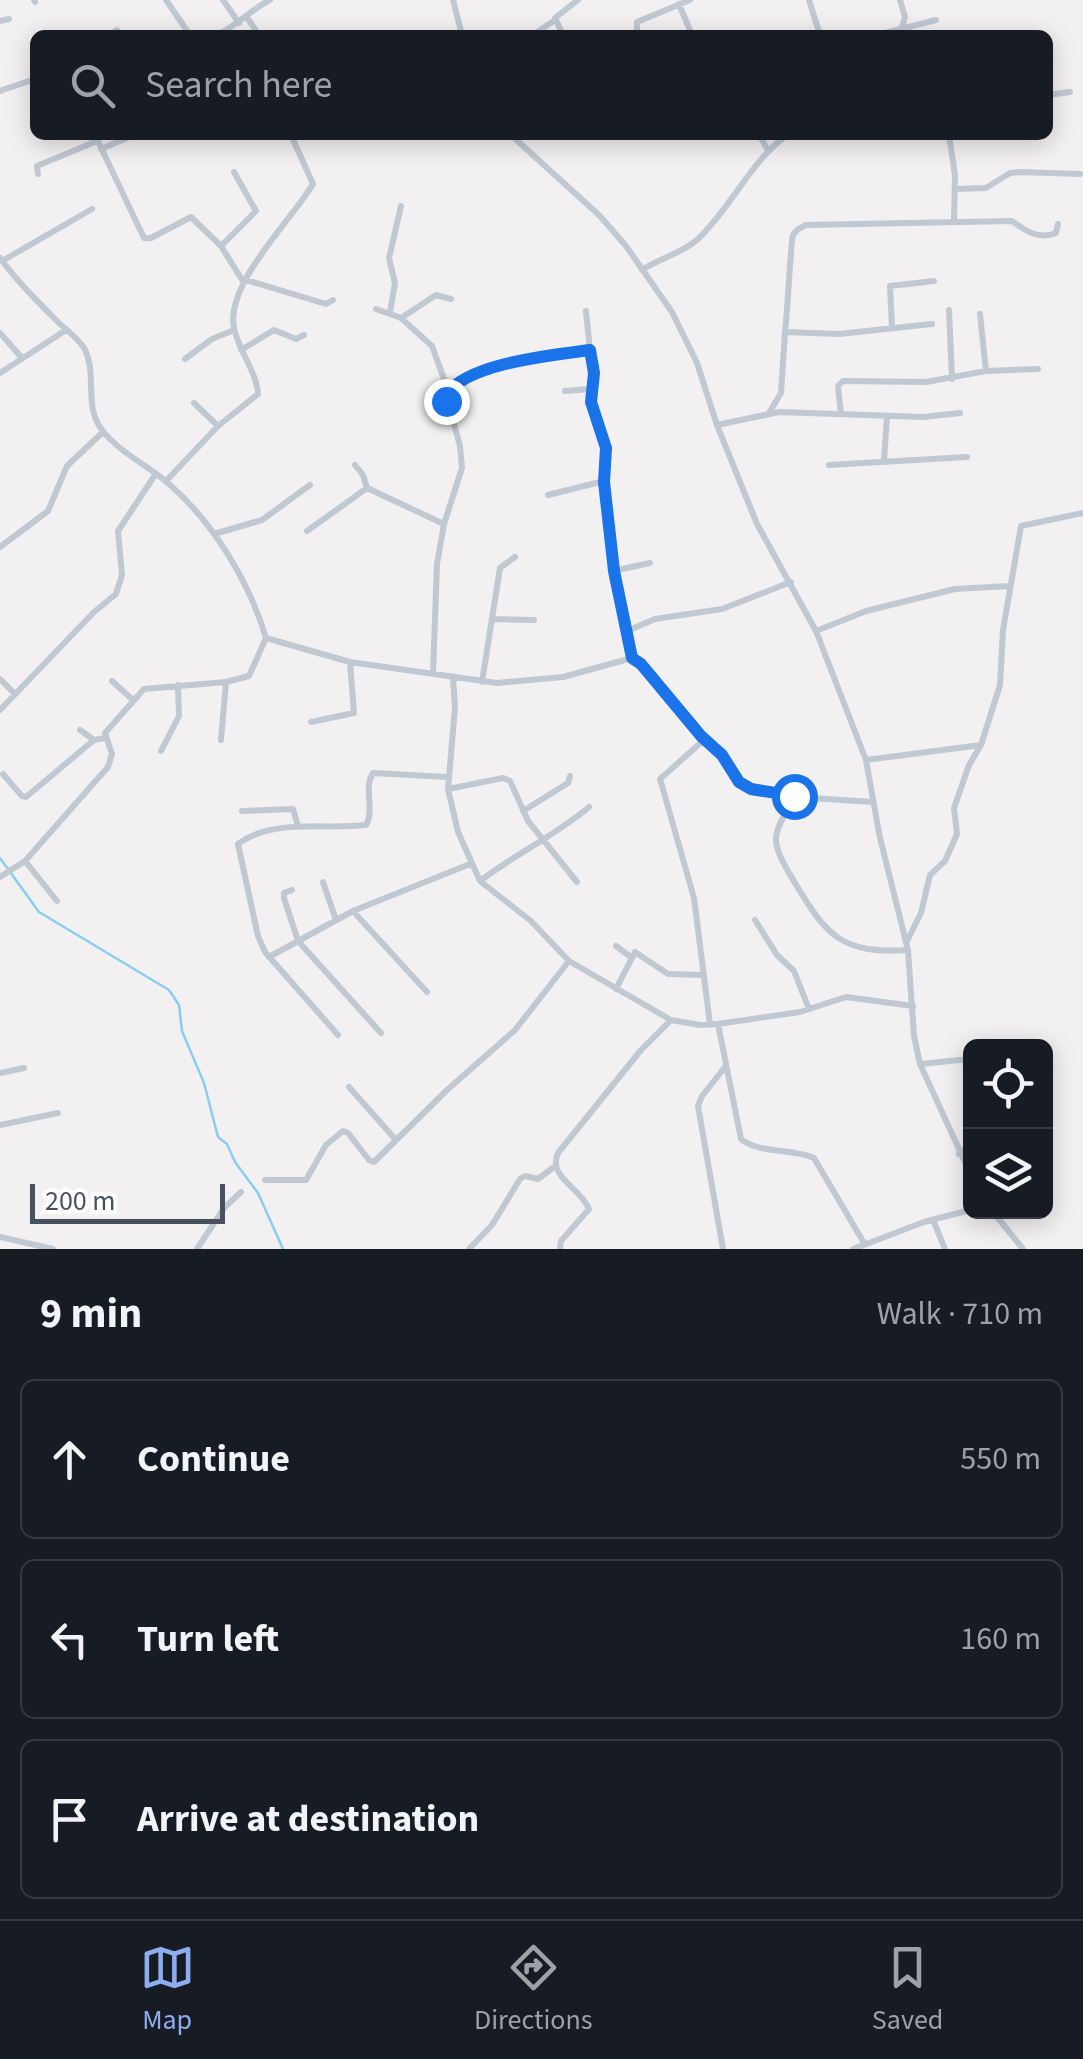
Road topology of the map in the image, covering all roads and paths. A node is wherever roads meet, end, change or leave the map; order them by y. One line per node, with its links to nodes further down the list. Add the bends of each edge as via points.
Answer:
1 (166, 0): 15 (street)
2 (222, 0): 13 (street)
3 (270, 0): 10 (street)
4 (454, 0): 18 (street)
5 (578, 0): 11 (street)
6 (690, 0): 9 (street)
7 (809, 0): 23 (street)
8 (900, 0): 14 (street)
9 (679, 4): 21 (street, via 637,22); 22 (street)
10 (246, 16): 13 (street); 17 (street)
11 (556, 20): 19 (street); 20 (street)
12 (936, 20): 14 (street)
13 (238, 23): 16 (street)
14 (901, 28): 24 (street)
15 (187, 30)
16 (226, 30)
17 (256, 30)
18 (461, 30)
19 (541, 30)
20 (561, 30)
21 (638, 30)
22 (690, 30)
23 (818, 30)
24 (894, 30)
25 (30, 82): 26 (street)
26 (0, 91)
27 (1070, 92): 28 (street)
28 (1053, 95)
29 (293, 140): 47 (street, via 313,184)
30 (517, 140): 46 (street, via 600,216)
31 (763, 140): 35 (street)
32 (781, 140): 35 (street)
33 (950, 140): 39 (street)
34 (98, 142): 37 (street, via 37,166); 44 (street, via 144,238 190,217)
35 (768, 150): 46 (street, via 696,241)
36 (234, 172): 44 (street, via 256,211)
37 (38, 174)
38 (1080, 174): 39 (street, via 1010,173 986,188)
39 (955, 189): 42 (street)
40 (401, 206): 54 (street, via 389,258 395,284)
41 (92, 209): 45 (street)
42 (954, 220): 43 (street, via 1012,221 1037,235 1056,232); 61 (street, via 797,230 790,242)
43 (1058, 224)
44 (221, 246): 47 (street)
45 (1, 259): 59 (street)
46 (642, 270): 80 (street, via 684,334)
47 (245, 281): 50 (street, via 326,304); 60 (street, via 234,306)
48 (934, 281): 58 (street, via 890,286)
49 (452, 299): 56 (street, via 436,295)
50 (333, 300)
51 (376, 309): 54 (street)
52 (949, 310): 71 (street)
53 (586, 311): 65 (street)
54 (390, 312): 56 (street)
55 (980, 314): 69 (street)
56 (401, 318): 73 (street, via 432,346)
57 (932, 324): 58 (street)
58 (892, 328): 61 (street)
59 (66, 330): 66 (street); 82 (street, via 89,360 92,408)
60 (234, 330): 64 (street); 67 (street)
61 (786, 332): 76 (street, via 781,393)
62 (0, 333): 66 (street)
63 (304, 335): 64 (street, via 296,340 274,330)
64 (241, 350): 81 (street, via 258,394)
65 (590, 350): 72 (street); 73 (street, via 480,372)
66 (22, 358): 70 (street)
67 (185, 360)
68 (1038, 368): 69 (street)
69 (986, 371): 71 (street)
70 (0, 373)
71 (952, 379): 77 (street, via 843,381)
72 (590, 389): 74 (street); 89 (street, via 606,448)
73 (448, 390): 94 (street, via 462,468)
74 (566, 392)
75 (194, 403): 81 (street)
76 (768, 414): 77 (street); 80 (street)
77 (841, 414): 79 (street)
78 (960, 414): 79 (street)
79 (887, 416): 84 (street)
80 (717, 424): 101 (street, via 757,524)
81 (218, 426): 88 (street)
82 (104, 432): 87 (street); 97 (street, via 68,466 48,511)
83 (966, 457): 84 (street)
84 (884, 462): 86 (street)
85 (355, 465): 91 (street)
86 (829, 465)
87 (155, 475): 88 (street); 117 (street, via 118,530 122,575 116,594)
88 (166, 481): 96 (street)
89 (604, 482): 92 (street); 100 (street)
90 (310, 485): 96 (street, via 262,520)
91 (367, 488): 94 (street); 95 (street)
92 (548, 496)
93 (1083, 514): 102 (street, via 1021,526)
94 (444, 524): 110 (street)
95 (307, 531)
96 (214, 534): 107 (street)
97 (0, 547)
98 (515, 557): 103 (street, via 500,568)
99 (650, 564): 100 (street)
100 (614, 571): 106 (street)
101 (791, 582): 105 (street); 106 (street, via 733,606 655,619)
102 (1008, 586): 105 (street, via 955,589 866,610); 126 (street, via 1000,685)
103 (492, 619): 104 (street); 115 (street)
104 (534, 620)
105 (816, 630): 128 (street)
106 (625, 632): 108 (street)
107 (266, 638): 109 (street); 114 (street, via 252,673)
108 (632, 658): 115 (street, via 563,676); 123 (street)
109 (350, 662): 110 (street); 120 (street, via 354,713)
110 (433, 673): 112 (street)
111 (0, 678): 117 (street)
112 (452, 679): 115 (street); 131 (street)
113 (112, 681): 118 (street)
114 (226, 682): 116 (street); 125 (street)
115 (482, 682)
116 (178, 684): 118 (street, via 151,686); 127 (street, via 179,716)
117 (15, 694): 119 (street)
118 (132, 700): 122 (street)
119 (0, 710)
120 (311, 722)
121 (80, 730): 124 (street)
122 (105, 738): 124 (street); 140 (street, via 112,754 108,767)
123 (705, 739): 133 (street, via 744,786); 157 (street, via 660,779 694,898)
124 (94, 740): 129 (street, via 26,797)
125 (220, 740)
126 (981, 745): 128 (street); 153 (street, via 954,808 958,830 950,852 930,874)
127 (161, 751)
128 (866, 760): 134 (street)
129 (4, 774)
130 (570, 776): 137 (street)
131 (447, 777): 132 (street); 138 (street, via 373,773 368,824)
132 (448, 789): 137 (street, via 506,779); 141 (street)
133 (794, 796): 134 (street); 153 (street, via 776,844 826,930 864,947)
134 (873, 802): 153 (street)
135 (589, 807): 139 (street)
136 (242, 810): 138 (street, via 293,810)
137 (523, 811): 139 (street)
138 (298, 826): 154 (street, via 238,844)
139 (542, 842): 144 (street); 145 (street)
140 (25, 860): 142 (street); 147 (street)
141 (470, 864): 144 (street); 148 (street)
142 (0, 877)
143 (324, 882): 149 (street)
144 (480, 882): 156 (street)
145 (576, 882)
146 (292, 890): 151 (street, via 284,898)
147 (58, 901)
148 (353, 911): 149 (street); 159 (street)
149 (336, 920): 151 (street)
150 (755, 920): 161 (street, via 794,970)
151 (298, 941): 154 (street); 164 (street)
152 (616, 946): 155 (street)
153 (907, 947): 160 (street)
154 (269, 958): 165 (street)
155 (632, 958): 157 (street, via 636,952 661,971); 158 (street)
156 (570, 961): 158 (street); 174 (street, via 515,1030)
157 (702, 976): 163 (street)
158 (616, 989): 162 (street)
159 (427, 992)
160 (913, 1006): 161 (street, via 846,997); 167 (street)
161 (809, 1009): 163 (street)
162 (671, 1020): 163 (street); 178 (street, via 558,1153)
163 (714, 1024): 168 (street)
164 (381, 1033)
165 (338, 1035)
166 (963, 1060): 167 (street)
167 (920, 1064): 176 (street)
168 (726, 1066): 186 (street, via 741,1139 814,1158); 192 (street, via 698,1100)
169 (24, 1068): 170 (street)
170 (0, 1073)
171 (350, 1087): 174 (street)
172 (58, 1113): 173 (street)
173 (0, 1125)
174 (396, 1140): 179 (street, via 372,1162 343,1131 326,1145 306,1180)
175 (963, 1151): 176 (street)
176 (959, 1154): 177 (street)
177 (963, 1161)
178 (554, 1167): 190 (street, via 538,1180 520,1179); 191 (street, via 588,1209)
179 (264, 1180)
180 (241, 1192): 189 (street)
181 (963, 1212): 183 (street)
182 (999, 1219): 195 (street)
183 (933, 1220): 186 (street); 194 (street)
184 (0, 1237): 185 (street)
185 (10, 1239): 187 (street); 188 (street)
186 (864, 1243): 193 (street)
187 (8, 1249)
188 (53, 1249)
189 (197, 1249)
190 (469, 1249)
191 (560, 1249)
192 (724, 1249)
193 (853, 1249)
194 (945, 1249)
195 (1023, 1249)

